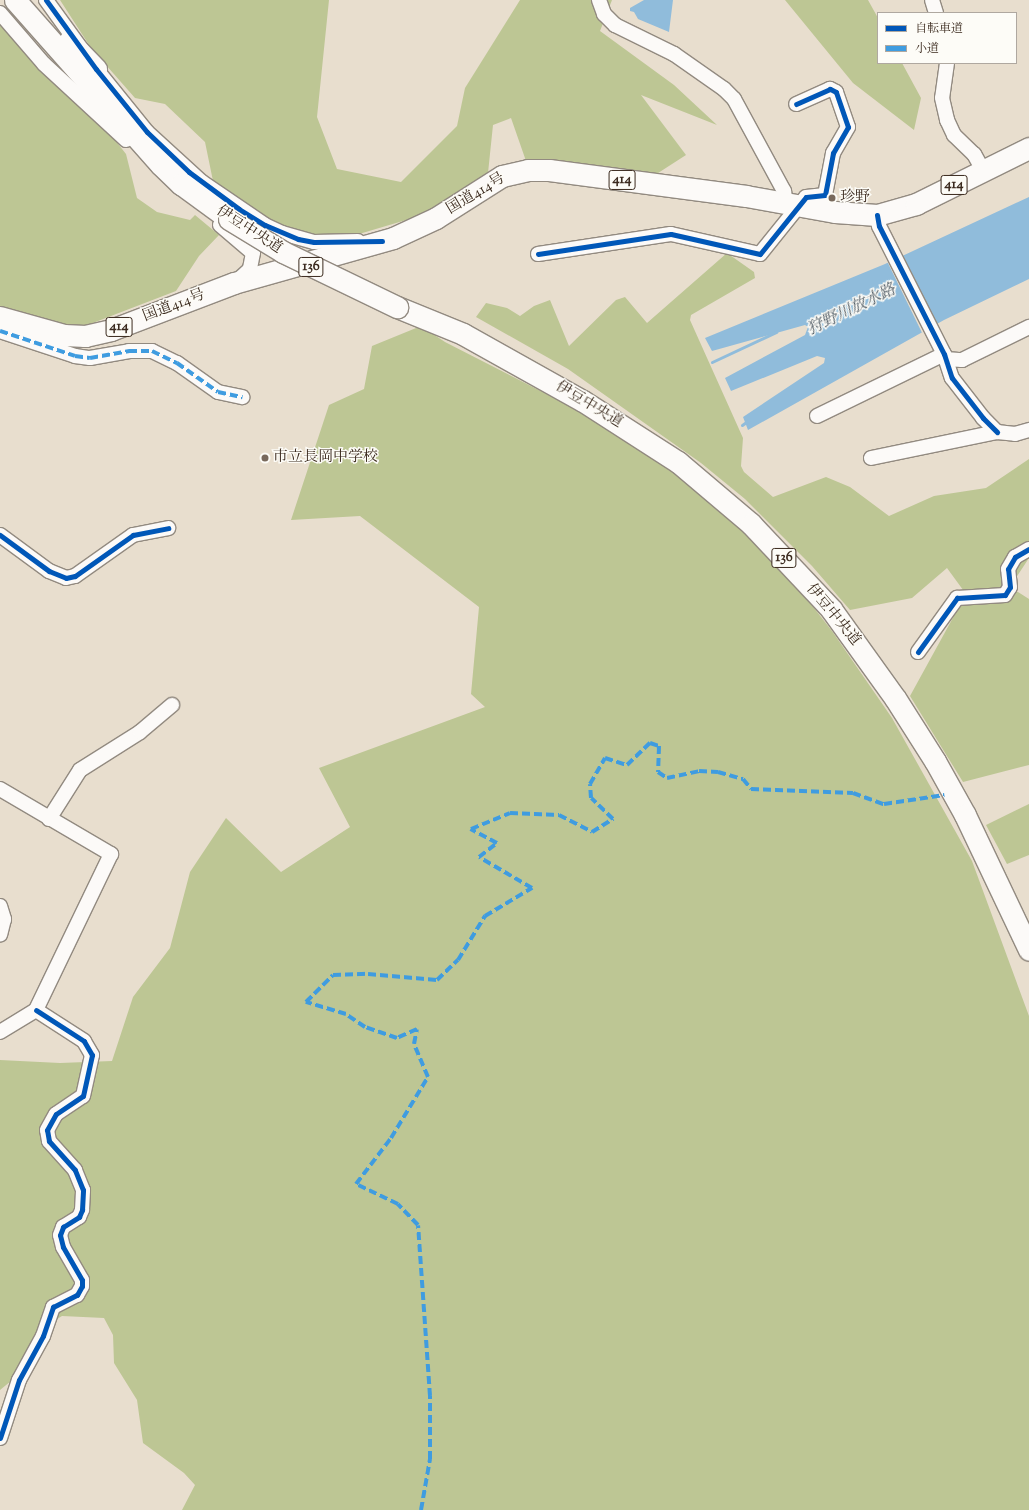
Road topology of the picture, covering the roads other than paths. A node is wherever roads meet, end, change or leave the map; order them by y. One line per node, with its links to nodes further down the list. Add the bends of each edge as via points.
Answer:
1 (15, 0): 9 (highway, 伊豆中央道 / 136)
2 (21, 0): 18 (highway, 伊豆中央道 / 136, via 143,140 188,183)
3 (30, 0): 11 (highway)
4 (46, 0): 11 (street)
5 (599, 0): 16 (street, via 604,14 615,25 674,54 734,99)
6 (932, 0): 7 (street)
7 (936, 12)
8 (0, 13): 13 (street, via 39,59 92,110)
9 (33, 20): 13 (highway); 18 (highway, 伊豆中央道 / 136, via 162,166 181,184)
10 (947, 64): 15 (street, via 942,98 947,120 954,135 974,154)
11 (96, 70): 18 (street, via 147,132)
12 (796, 104): 16 (street, via 830,89 836,92 848,127 833,153 825,195 806,197)
13 (115, 128): 18 (street, via 166,182)
14 (1029, 148): 15 (highway, 国道414号 / 414)
15 (984, 170): 17 (highway, 国道414号 / 414, via 916,204)
16 (793, 204): 17 (highway, 国道414号 / 414, via 835,212); 19 (highway, 国道414号 / 414, via 549,170 528,170 502,176 436,218); 21 (street, via 760,254 671,234)
17 (877, 215): 28 (street, via 884,236)
18 (230, 217): 19 (street, via 265,225 298,239 314,242); 22 (street); 22 (street, via 255,223); 24 (street, via 253,253 250,269); 30 (highway, 伊豆中央道 / 136, bridge, via 283,252 463,334)
19 (382, 241): 20 (highway, 国道414号 / 414)
20 (353, 249): 22 (highway, 国道414号 / 414); 23 (highway, via 343,264)
21 (538, 254)
22 (305, 262): 23 (highway); 24 (highway, 国道414号 / 414); 30 (highway, via 392,316)
23 (341, 275): 30 (highway, via 369,287 421,302 487,331 573,383)
24 (234, 283): 25 (highway, 国道414号 / 414, via 111,330 86,336 64,335)
25 (0, 316)
26 (1029, 327): 28 (street, via 962,360)
27 (0, 331): 29 (street, via 75,356 104,357 140,350 158,353 218,392)
28 (943, 354): 31 (street); 33 (street, via 952,378)
29 (242, 397)
30 (610, 415): 43 (highway, 伊豆中央道 / 136, via 682,458 728,495 791,557 836,607 933,745); 45 (highway, 伊豆中央道 / 136, via 678,462 724,499 831,609 866,655 935,761 981,847)
31 (817, 416)
32 (1029, 430): 33 (street, via 1015,434)
33 (997, 432): 34 (street)
34 (871, 458)
35 (168, 528): 36 (street, via 133,535 75,576 66,578 49,571)
36 (0, 535)
37 (1029, 549): 38 (street, via 1015,557 1008,569 1010,587 1005,596 957,598)
38 (918, 652)
39 (172, 705): 41 (street, via 134,736 80,770)
40 (1, 791): 41 (street)
41 (49, 819): 46 (street, via 110,854)
42 (0, 906): 44 (street, via 4,919)
43 (1029, 932)
44 (0, 935)
45 (1029, 950)
46 (36, 1010): 47 (street); 48 (street, via 84,1041 92,1055 83,1096 56,1114 47,1130 49,1141 75,1170 83,1190 79,1217 63,1227 60,1235 63,1247 82,1280 82,1286 77,1295 53,1307 43,1336 19,1380)
47 (0, 1032)
48 (0, 1438)

